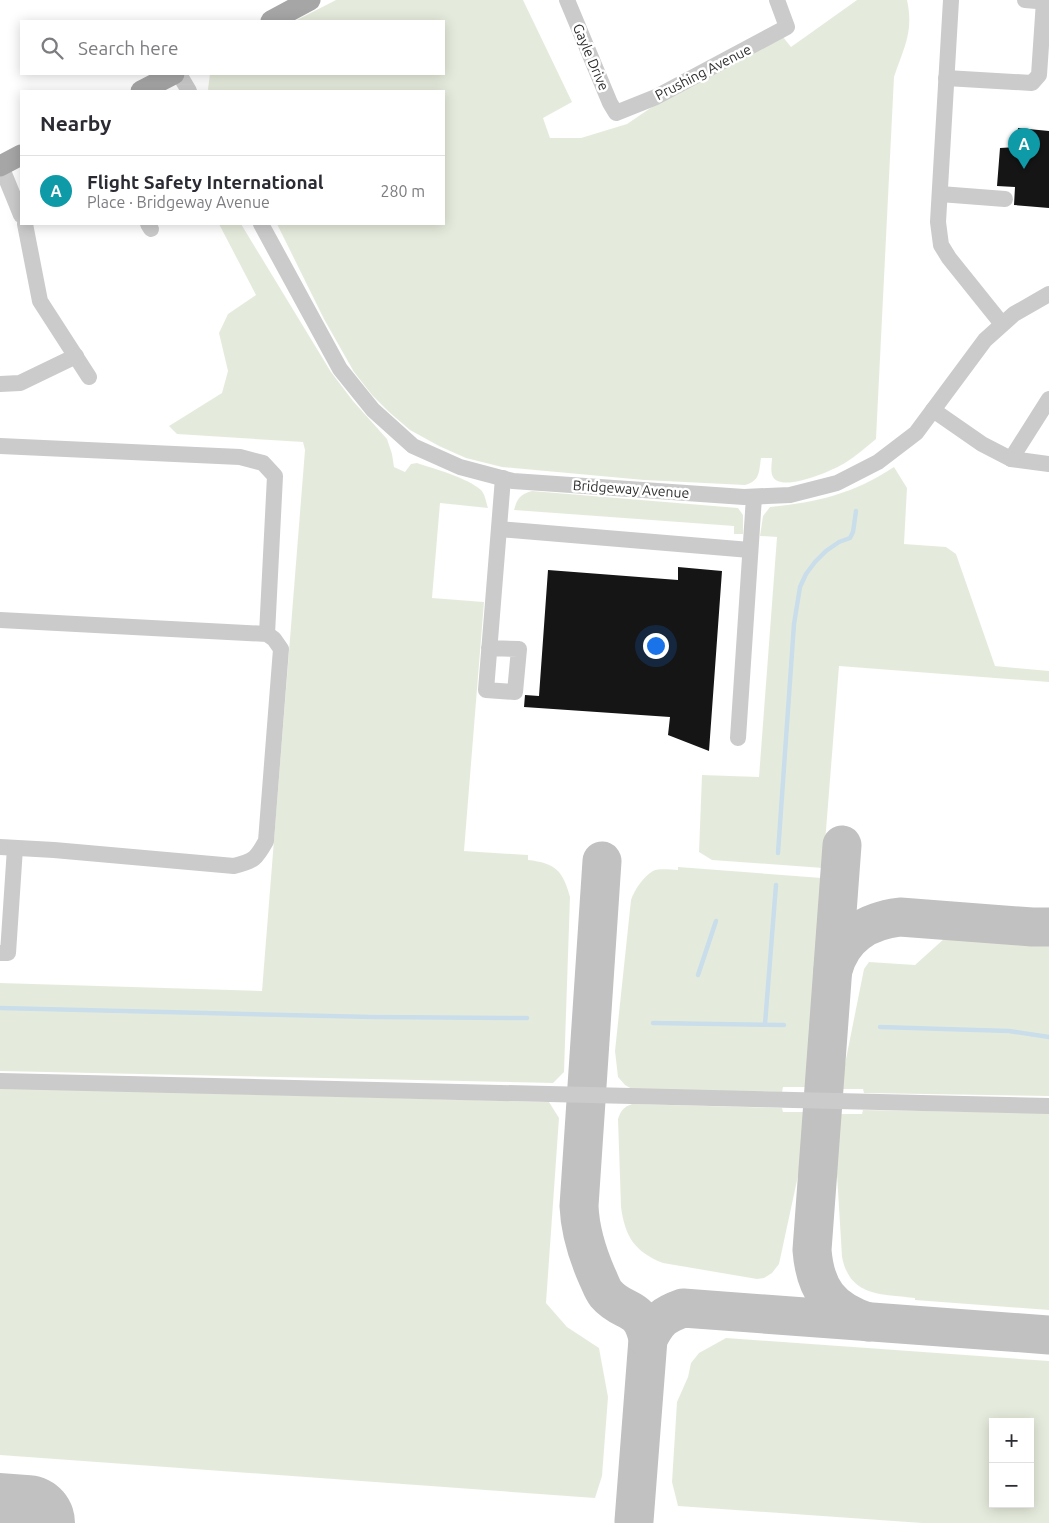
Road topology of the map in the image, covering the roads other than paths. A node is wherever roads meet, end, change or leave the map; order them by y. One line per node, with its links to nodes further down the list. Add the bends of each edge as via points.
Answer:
1 (310, 0): 7 (main road)
2 (566, 0): 13 (street, Gayle Drive)
3 (777, 0): 13 (street, Prushing Avenue, via 787,27 656,96)
4 (951, 0): 10 (street)
5 (1025, 0): 6 (street)
6 (1046, 1): 10 (street, via 1039,75 1032,83)
7 (273, 20)
8 (172, 75): 11 (main road)
9 (180, 75): 12 (street)
10 (946, 78): 17 (street)
11 (143, 90)
12 (188, 90)
13 (616, 113)
14 (20, 156): 15 (main road)
15 (0, 166): 16 (street)
16 (6, 193): 19 (street)
17 (940, 194): 18 (street); 23 (street, via 938,222 941,245)
18 (1005, 199)
19 (20, 214)
20 (25, 225): 24 (street, via 40,301)
21 (262, 225): 32 (street, Bridgeway Avenue, via 340,369 373,410 412,446 460,467)
22 (1049, 294): 23 (street, Bridgeway Avenue)
23 (1002, 324): 28 (street, Bridgeway Avenue, via 985,340)
24 (76, 356): 25 (street); 26 (street, via 20,383)
25 (88, 377)
26 (0, 384)
27 (1049, 399): 30 (street)
28 (933, 410): 30 (street, via 982,444); 33 (street, Bridgeway Avenue, via 916,433 878,462 837,483 790,495)
29 (0, 446): 37 (street, via 240,457 263,463 275,476)
30 (1011, 459): 31 (street)
31 (1049, 464)
32 (503, 478): 33 (street, Bridgeway Avenue); 34 (street)
33 (754, 497): 35 (street)
34 (499, 529): 35 (street); 38 (street)
35 (750, 550): 39 (street)
36 (0, 620): 37 (street)
37 (267, 634): 40 (street, via 281,649 266,841 250,862 234,866)
38 (490, 648)
39 (738, 738)
40 (7, 848): 41 (street, via 8,953)
41 (0, 953)
42 (0, 1082): 43 (street)
43 (1049, 1106)

